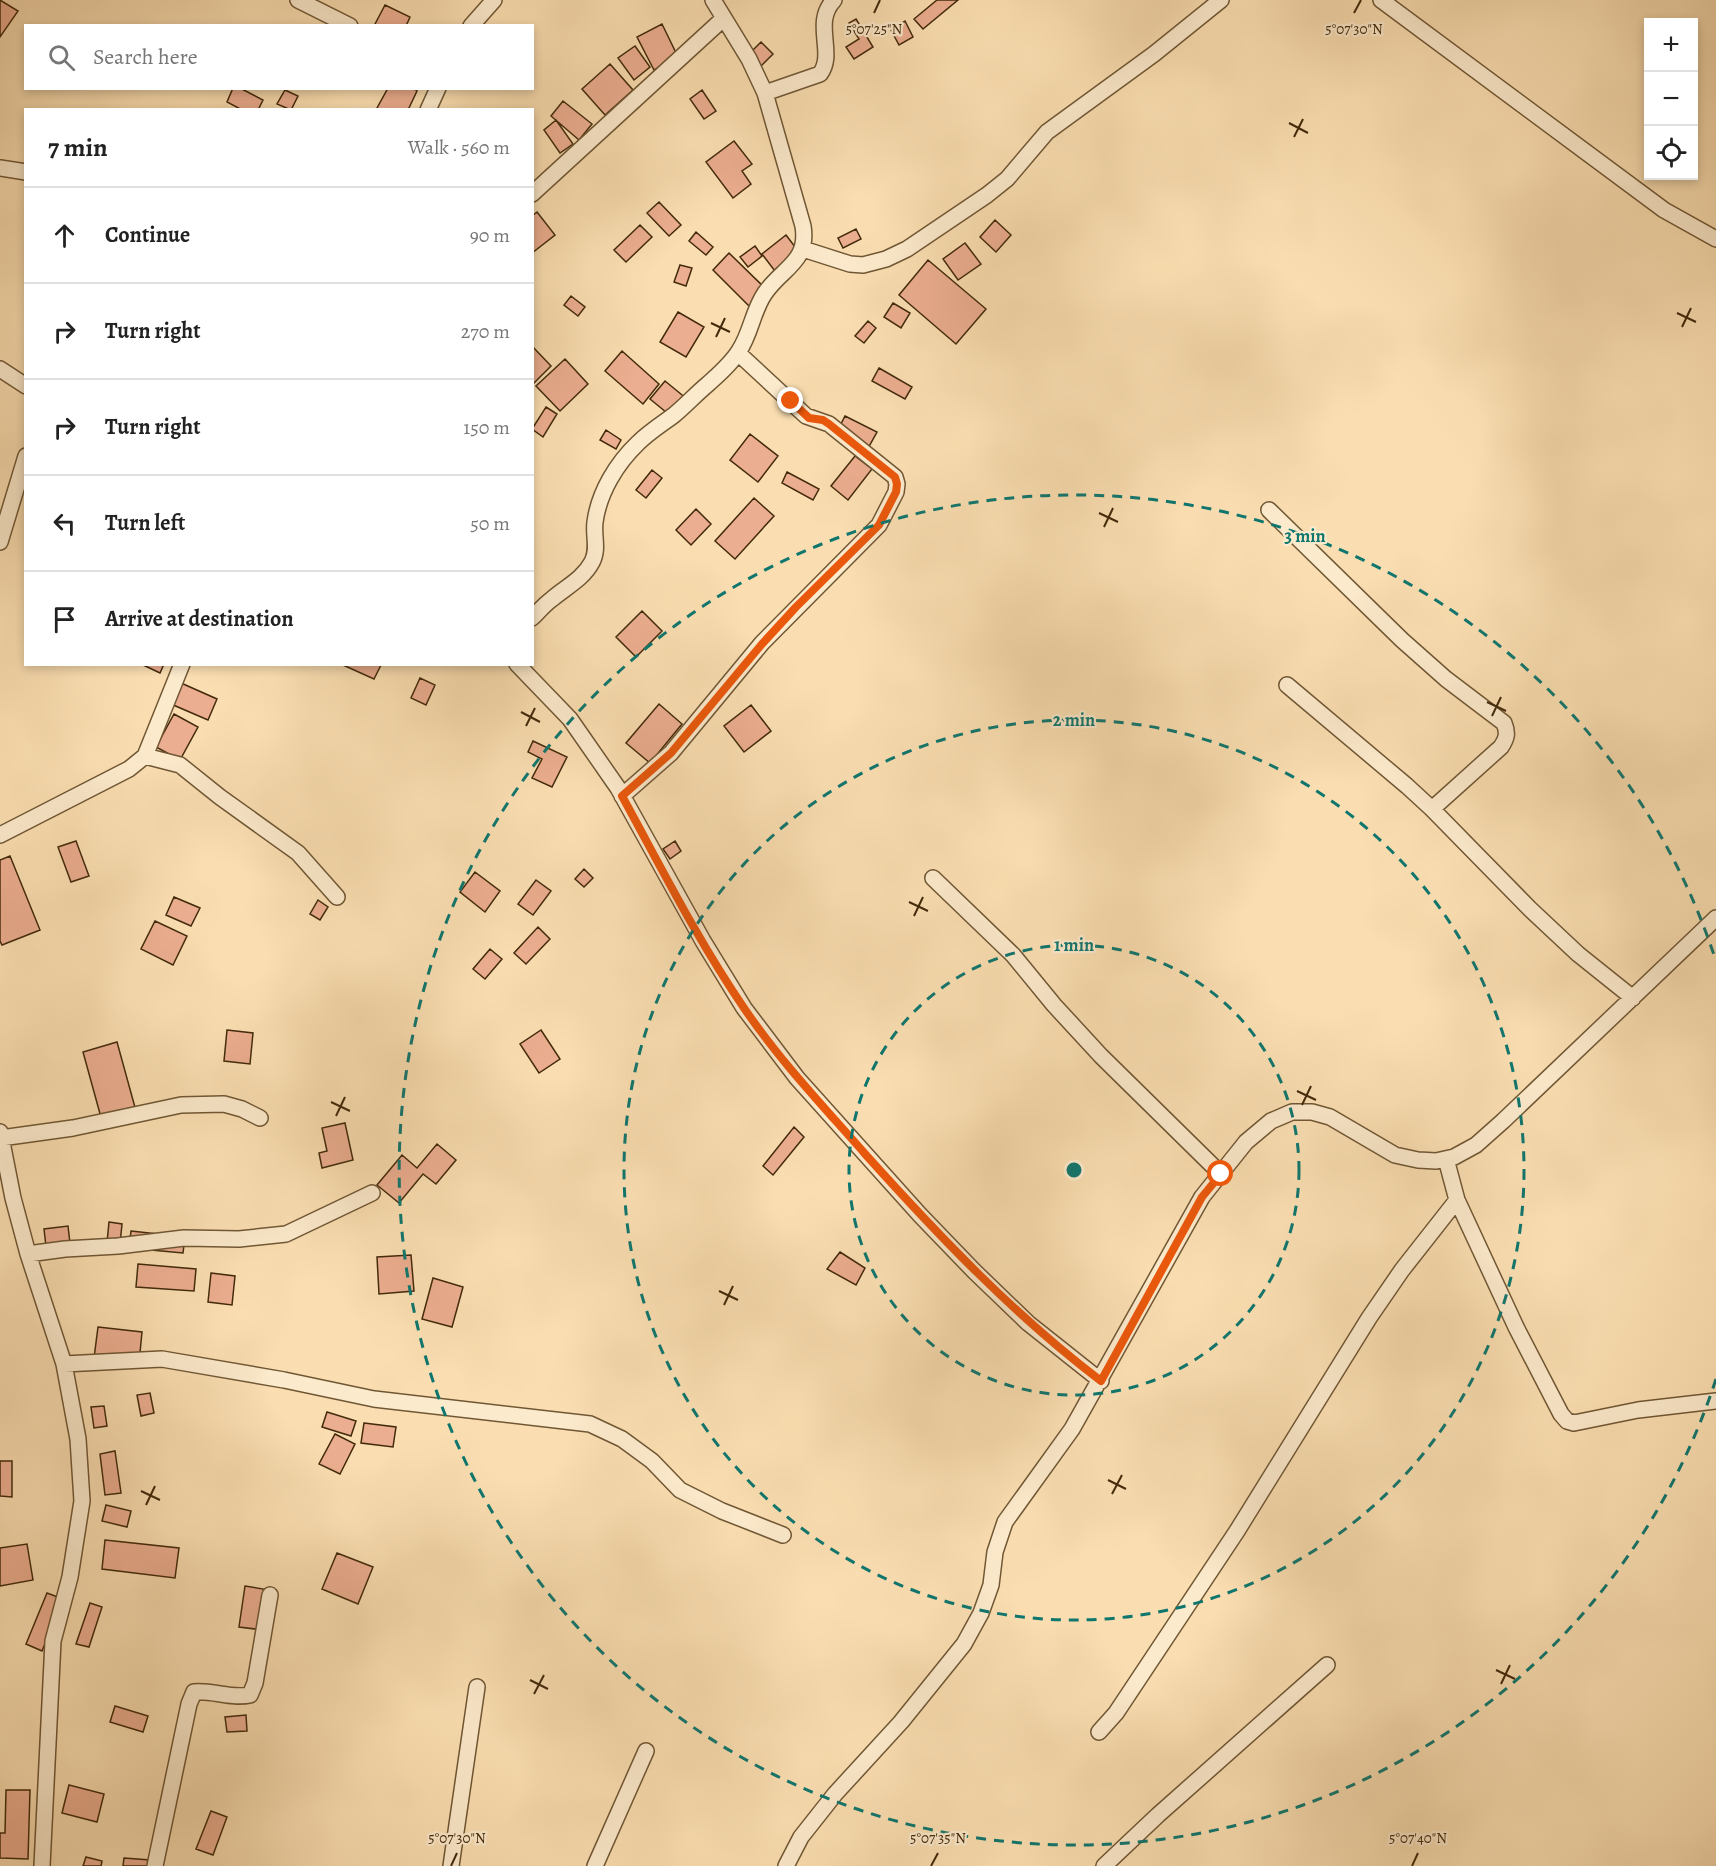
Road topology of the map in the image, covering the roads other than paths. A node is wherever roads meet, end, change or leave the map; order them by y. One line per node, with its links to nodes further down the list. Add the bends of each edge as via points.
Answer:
1 (298, 0): 8 (street)
2 (494, 0): 9 (street)
3 (713, 0): 7 (street)
4 (834, 0): 11 (street, via 823,24 823,70)
5 (1221, 0): 17 (street, via 1047,132 1007,179 987,195 908,249 863,265)
6 (1381, 0): 16 (street, via 1664,210)
7 (724, 18): 11 (street); 15 (street)
8 (346, 24)
9 (473, 24)
10 (437, 90): 12 (street)
11 (765, 93): 17 (street, via 803,226)
12 (429, 108)
13 (0, 168): 14 (street)
14 (24, 172)
15 (534, 192)
16 (1716, 239)
17 (803, 249): 18 (street, via 763,294)
18 (738, 353): 24 (street, via 625,456 598,509 593,562); 29 (street, via 806,416 829,424 895,477 896,492 879,525 762,644 671,753)
19 (0, 369): 20 (street)
20 (24, 385)
21 (24, 463): 23 (street)
22 (1269, 510): 30 (street, via 1402,640 1504,723 1506,739 1501,747)
23 (0, 542)
24 (534, 616)
25 (181, 666): 28 (street)
26 (520, 666): 29 (street, via 570,719)
27 (1287, 685): 30 (street)
28 (145, 756): 31 (street, via 129,769); 33 (street, via 180,765 298,853)
29 (622, 796): 45 (street, via 732,989 798,1078 974,1271 1028,1323)
30 (1432, 810): 35 (street, via 1578,954)
31 (0, 835)
32 (933, 878): 39 (street, via 1013,955 1101,1056)
33 (337, 897)
34 (1713, 927): 35 (street)
35 (1633, 998): 38 (street, via 1476,1145)
36 (260, 1118): 37 (street, via 224,1104 181,1105 73,1128)
37 (1, 1135): 41 (street)
38 (1446, 1159): 39 (street, via 1418,1160 1395,1155 1330,1117 1292,1112 1271,1121 1246,1142); 42 (street)
39 (1221, 1174): 45 (street, via 1202,1197)
40 (372, 1193): 43 (street, via 286,1234 239,1239 184,1238)
41 (7, 1199): 43 (street)
42 (1457, 1200): 46 (street, via 1516,1327 1567,1421); 51 (street, via 1369,1318 1237,1531 1116,1713)
43 (28, 1254): 44 (street)
44 (64, 1364): 47 (street, via 162,1359 374,1399 590,1424 622,1439 652,1461 680,1490); 53 (street, via 78,1439 82,1501 70,1577 53,1641)
45 (1101, 1381): 57 (street, via 1053,1457 1005,1522 995,1552 991,1585 964,1644 901,1722 835,1794 801,1837)
46 (1716, 1401)
47 (783, 1535)
48 (270, 1595): 54 (street, via 250,1695 240,1698 194,1692)
49 (1327, 1665): 58 (street)
50 (477, 1687): 55 (street)
51 (1099, 1732)
52 (646, 1751): 56 (street)
53 (42, 1866)
54 (155, 1866)
55 (452, 1866)
56 (595, 1866)
57 (786, 1866)
58 (1104, 1866)

